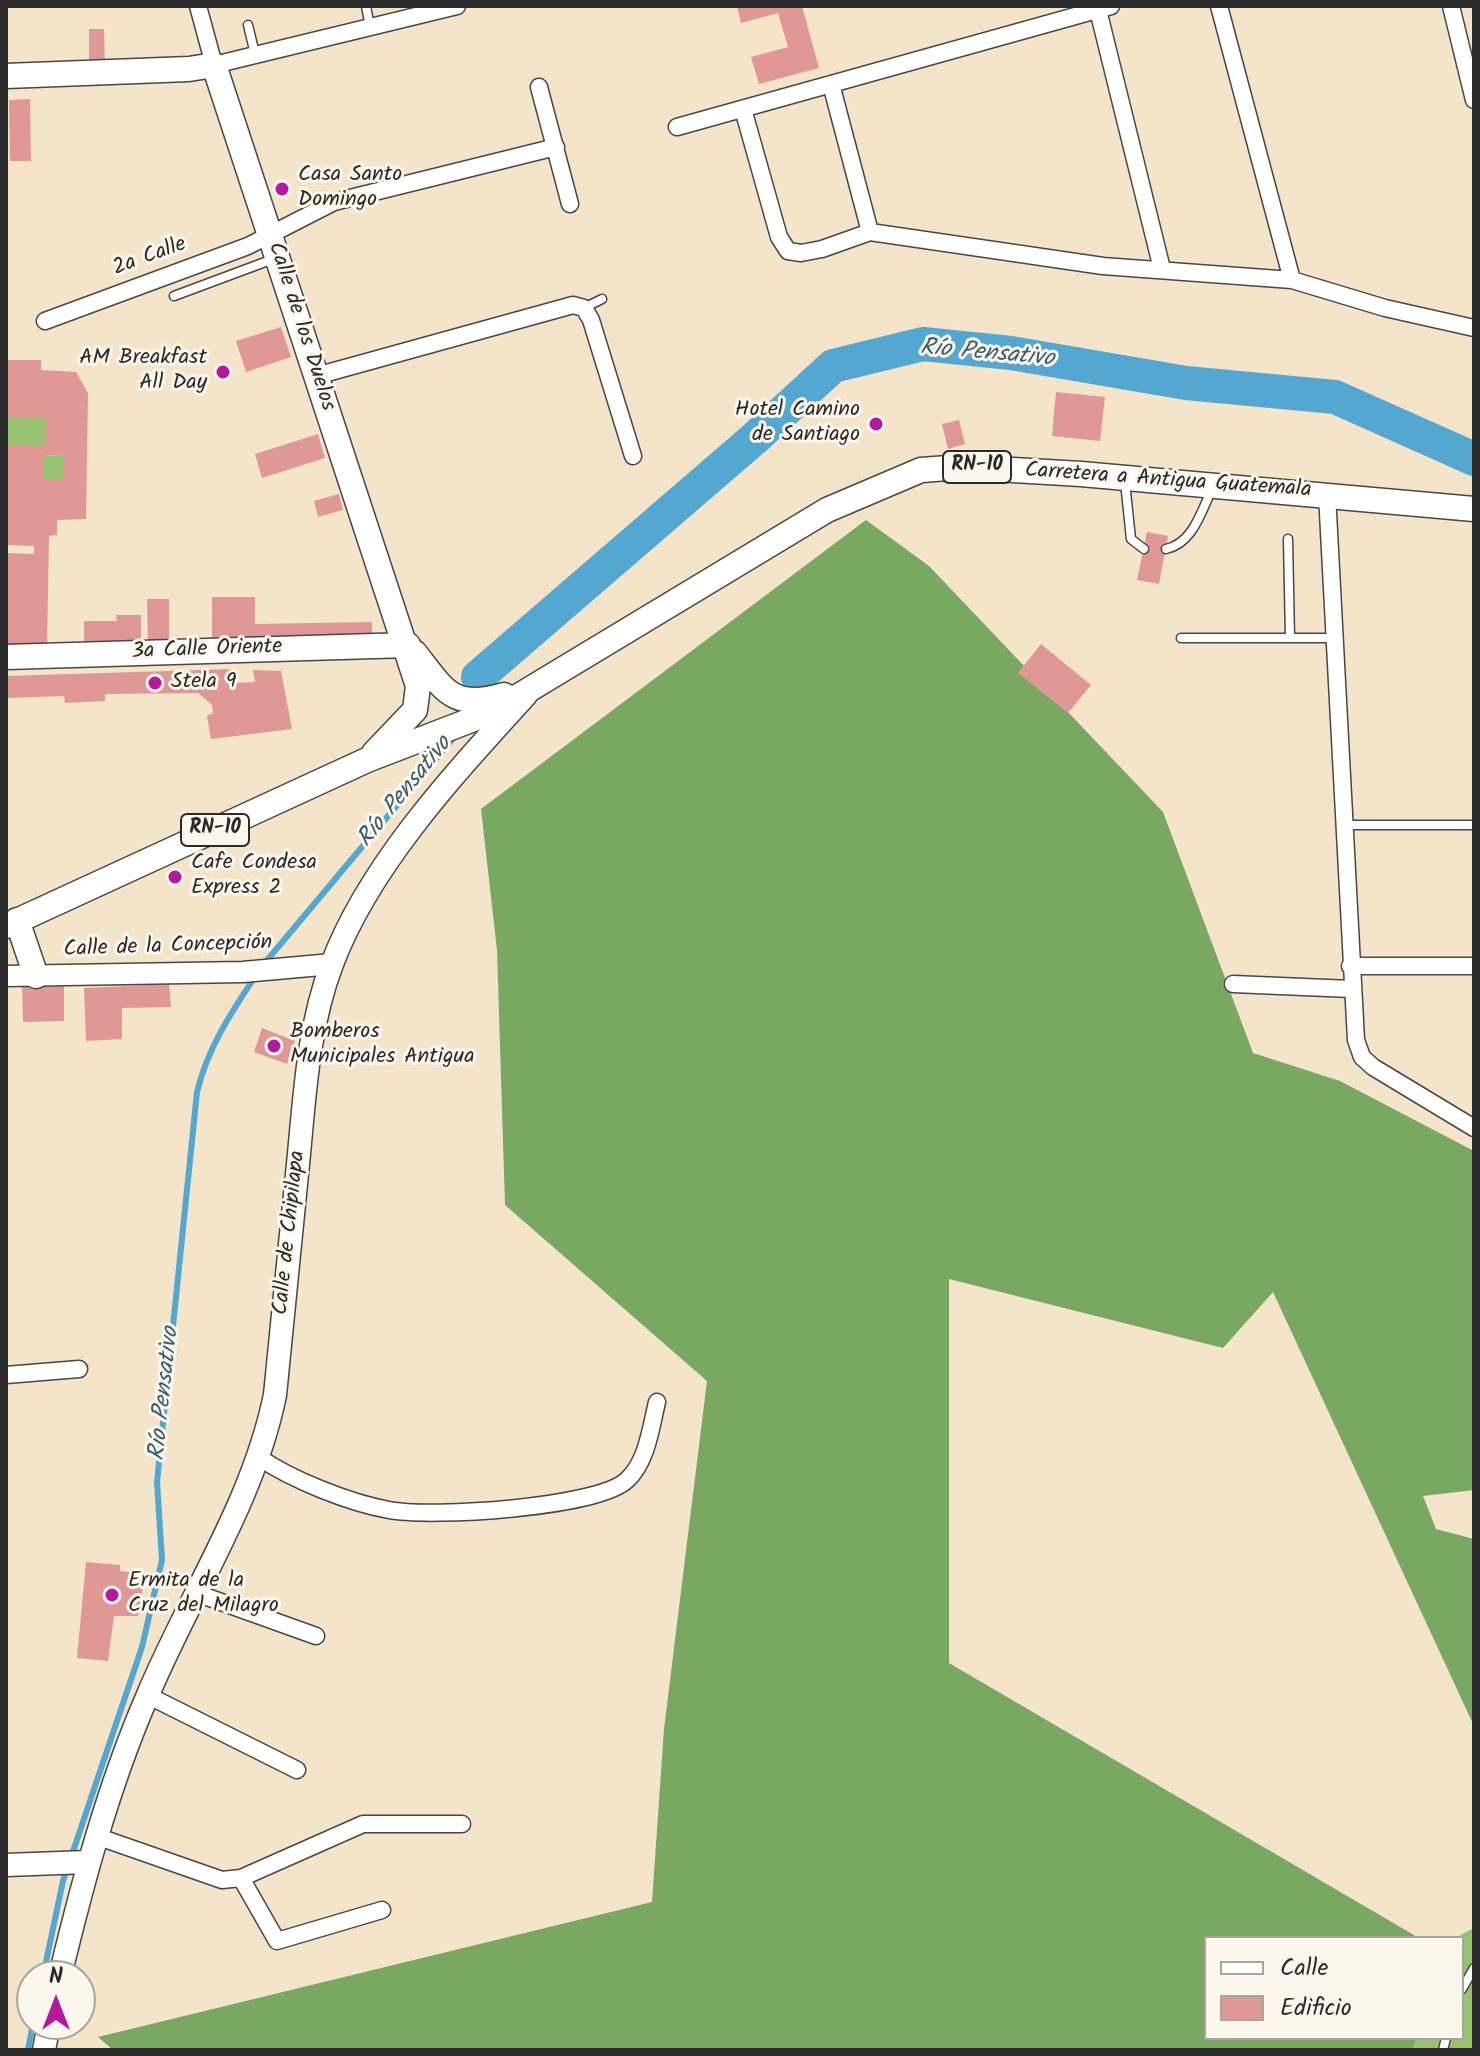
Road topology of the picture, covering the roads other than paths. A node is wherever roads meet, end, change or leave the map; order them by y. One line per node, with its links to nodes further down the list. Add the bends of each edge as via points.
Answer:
1 (198, 6): 10 (street, Calle de los Duelos)
2 (366, 6): 8 (lane)
3 (457, 6): 8 (street)
4 (1219, 6): 22 (street)
5 (1451, 6): 14 (street)
6 (1102, 7): 12 (street); 21 (street)
7 (248, 25): 9 (lane)
8 (370, 27): 9 (street)
9 (255, 55): 10 (street)
10 (214, 65): 11 (main road); 20 (main road, Calle de los Duelos)
11 (6, 76)
12 (831, 84): 15 (street); 19 (street)
13 (539, 87): 17 (street)
14 (1474, 100)
15 (743, 109): 16 (street); 19 (street, via 779,237 788,251 822,249)
16 (677, 127)
17 (556, 147): 18 (street); 20 (street, 2a Calle, via 334,202)
18 (570, 204)
19 (870, 232): 21 (street, via 1103,266)
20 (273, 247): 23 (lane); 26 (street, 2a Calle); 28 (main road, Calle de los Duelos)
21 (1162, 269): 22 (street)
22 (1292, 280): 27 (street)
23 (174, 296)
24 (602, 299): 25 (lane)
25 (584, 308): 28 (street, via 573,305); 29 (street)
26 (45, 321)
27 (1474, 328)
28 (316, 376): 40 (main road, Calle de los Duelos)
29 (633, 456)
30 (1124, 477): 31 (main road, Carretera a Antigua Guatemala / RN-10); 35 (lane, via 1131,539); 42 (main road, Carretera a Antigua Guatemala / RN-10, via 962,467 921,470 888,481 827,510)
31 (1214, 484): 32 (main road, Carretera a Antigua Guatemala / RN-10); 36 (lane, via 1191,532)
32 (1327, 494): 33 (main road, Carretera a Antigua Guatemala / RN-10); 39 (street)
33 (1474, 509)
34 (1288, 539): 38 (lane)
35 (1144, 549)
36 (1166, 549)
37 (1181, 638): 38 (lane)
38 (1290, 638): 39 (lane)
39 (1334, 638): 45 (street)
40 (408, 645): 41 (main road, 3a Calle Oriente); 43 (main road, Calle de los Duelos); 44 (main road, Calle de los Duelos, via 418,686 415,710)
41 (6, 657)
42 (535, 686): 43 (main road, RN-10); 48 (main road, Calle de Chipilapa / RN-10, via 374,882)
43 (462, 713): 44 (main road, RN-10)
44 (367, 760): 47 (main road, RN-10)
45 (1343, 825): 46 (lane); 49 (street)
46 (1474, 825)
47 (12, 923): 52 (main road)
48 (332, 964): 52 (street, Calle de la Concepción, via 243,972); 59 (main road, Calle de Chipilapa / RN-10, via 316,1019 305,1090 275,1395)
49 (1350, 966): 50 (street); 54 (street)
50 (1474, 966)
51 (6, 976): 52 (street, Calle de la Concepción)
52 (36, 976)
53 (1233, 984): 54 (street)
54 (1351, 989): 55 (street, via 1362,1057)
55 (1474, 1128)
56 (79, 1369): 57 (street)
57 (6, 1375)
58 (657, 1402): 59 (street, via 646,1446 626,1482 551,1504 407,1513 365,1505)
59 (260, 1458): 60 (main road, Calle de Chipilapa / RN-10)
60 (196, 1593): 61 (street); 62 (main road, Calle de Chipilapa / RN-10)
61 (316, 1636)
62 (147, 1695): 63 (street); 65 (main road, Calle de Chipilapa / RN-10)
63 (297, 1770)
64 (462, 1824): 68 (street, via 363,1824)
65 (99, 1826): 66 (main road, Calle de Chipilapa / RN-10, via 86,1834); 68 (street, via 213,1879)
66 (80, 1862): 67 (main road); 70 (main road, Calle de Chipilapa / RN-10)
67 (6, 1865)
68 (241, 1878): 69 (street, via 277,1941)
69 (382, 1910)
70 (64, 1960)
71 (1474, 1968): 72 (lane)
72 (1464, 1986)

